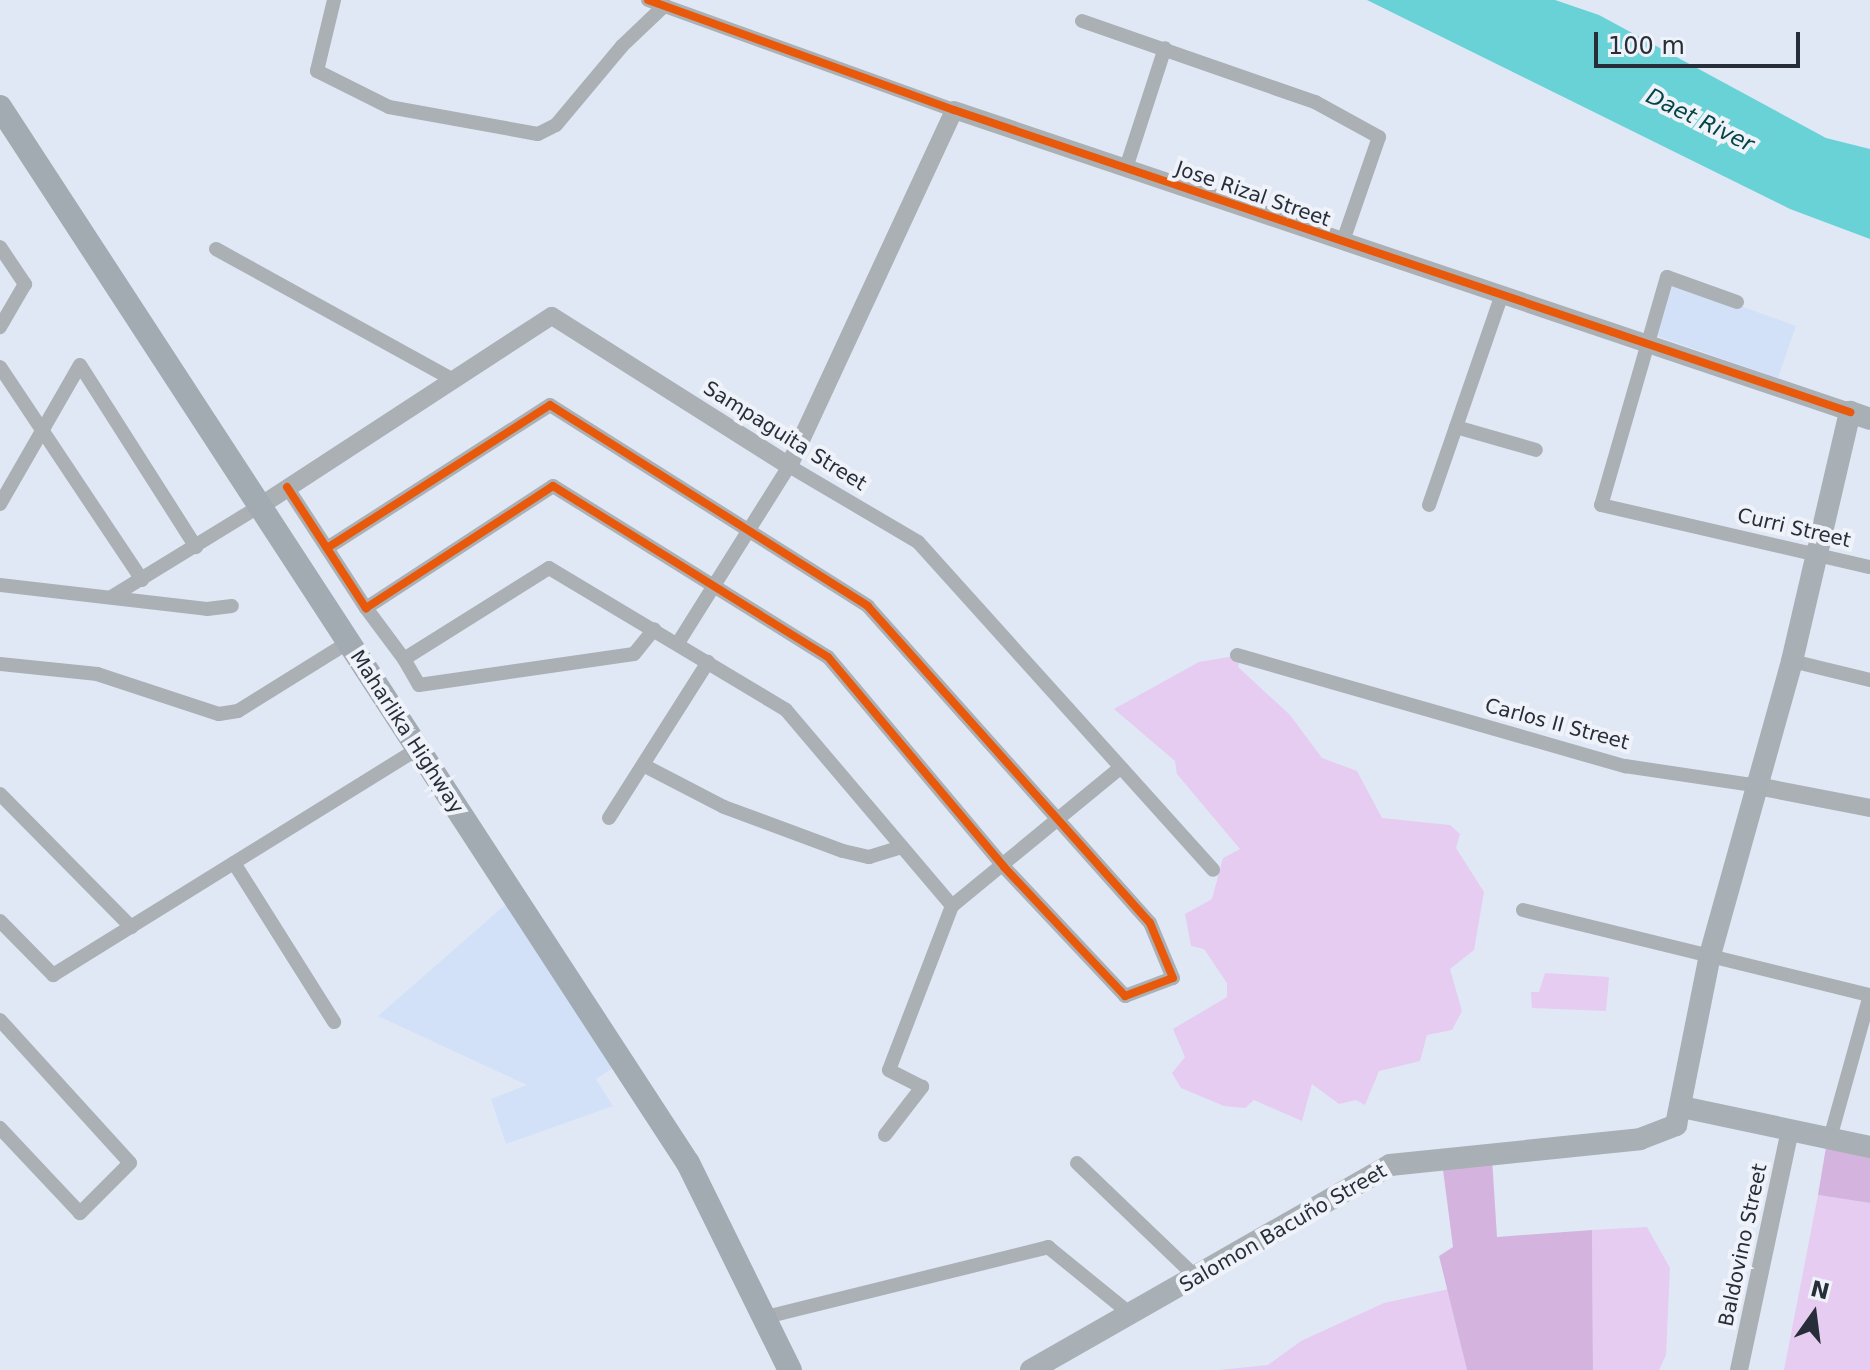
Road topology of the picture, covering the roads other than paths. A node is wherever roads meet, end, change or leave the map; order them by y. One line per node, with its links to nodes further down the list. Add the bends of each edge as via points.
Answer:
1 (334, 0): 3 (street, via 317,71 389,107 538,134 556,125 622,46)
2 (648, 0): 3 (street, Jose Rizal Street)
3 (665, 5): 7 (street, Jose Rizal Street)
4 (1082, 21): 5 (street)
5 (1165, 48): 8 (street); 9 (street, via 1315,102 1379,137)
6 (0, 107): 26 (highway, Maharlika Highway)
7 (954, 110): 8 (street, Jose Rizal Street); 22 (street)
8 (1126, 168): 9 (street, Jose Rizal Street)
9 (1343, 241): 12 (street, Jose Rizal Street)
10 (0, 247): 14 (street, via 25,284)
11 (216, 249): 17 (street)
12 (1502, 294): 15 (street, Jose Rizal Street); 19 (street)
13 (1737, 302): 15 (street, via 1667,277)
14 (0, 327)
15 (1646, 342): 18 (street, Jose Rizal Street); 30 (street, Curri Street, via 1601,505)
16 (0, 367): 20 (street)
17 (453, 380): 22 (street, Sampaguita Street, via 552,316); 23 (street, Sampaguita Street)
18 (1860, 415): 30 (main road)
19 (1456, 427): 21 (street); 25 (street)
20 (41, 429): 24 (street); 28 (street, via 80,365); 32 (street)
21 (1536, 450)
22 (789, 466): 27 (street); 49 (street, Sampaguita Street, via 918,542)
23 (287, 487): 26 (street, Sampaguita Street); 29 (street)
24 (0, 504)
25 (1429, 505)
26 (260, 506): 28 (street); 39 (highway, Maharlika Highway)
27 (751, 533): 29 (street, via 550,405); 34 (street); 54 (street, via 868,606)
28 (196, 547): 32 (street)
29 (327, 548): 37 (street)
30 (1817, 553): 31 (street, Curri Street); 43 (main road)
31 (1870, 567)
32 (142, 580): 35 (street)
33 (0, 585): 35 (street)
34 (713, 589): 37 (street, via 553,486); 40 (street); 57 (street, via 828,657)
35 (113, 596): 36 (street, via 207,609)
36 (232, 606)
37 (366, 608): 42 (street)
38 (654, 629): 40 (street); 42 (street, via 634,654 419,685); 42 (street, via 549,568)
39 (349, 642): 45 (street, via 238,711 219,714 97,674); 47 (highway, Maharlika Highway)
40 (678, 643): 44 (street)
41 (1237, 655): 50 (street, Carlos II Street, via 1625,766)
42 (404, 659)
43 (1792, 661): 46 (street); 50 (main road)
44 (708, 662): 48 (street); 55 (street, via 786,710)
45 (0, 664)
46 (1870, 680)
47 (418, 749): 56 (street); 76 (highway, Maharlika Highway, via 688,1163)
48 (643, 765): 53 (street); 55 (street, via 724,807 843,851 869,857)
49 (1120, 768): 54 (street); 58 (street, Sampaguita Street)
50 (1752, 785): 52 (street, Carlos II Street); 63 (main road)
51 (0, 794): 62 (street)
52 (1870, 808)
53 (609, 818)
54 (1056, 820): 57 (street); 57 (street, via 1150,923 1173,978 1125,996)
55 (902, 847): 59 (street)
56 (234, 863): 62 (street); 66 (street)
57 (1004, 867): 59 (street)
58 (1213, 870)
59 (952, 906): 70 (street, via 889,1070 922,1087)
60 (1523, 910): 63 (street)
61 (0, 921): 62 (street, via 53,975)
62 (131, 927)
63 (1710, 955): 64 (street); 67 (main road)
64 (1870, 995): 71 (street)
65 (0, 1020): 68 (street, via 130,1163 80,1213)
66 (334, 1022)
67 (1682, 1107): 69 (main road); 74 (main road, Salomon Bacuño Street, via 1676,1125 1640,1139 1390,1165)
68 (0, 1128)
69 (1790, 1130): 71 (main road); 79 (street, Baldovino Street)
70 (885, 1135)
71 (1830, 1138): 72 (main road)
72 (1870, 1147)
73 (1077, 1163): 74 (street)
74 (1197, 1278): 75 (main road, Salomon Bacuño Street)
75 (1133, 1316): 76 (street, via 1048,1247); 78 (main road, Salomon Bacuño Street)
76 (766, 1317): 77 (highway, Maharlika Highway)
77 (790, 1370)
78 (1031, 1370)
79 (1739, 1370)

